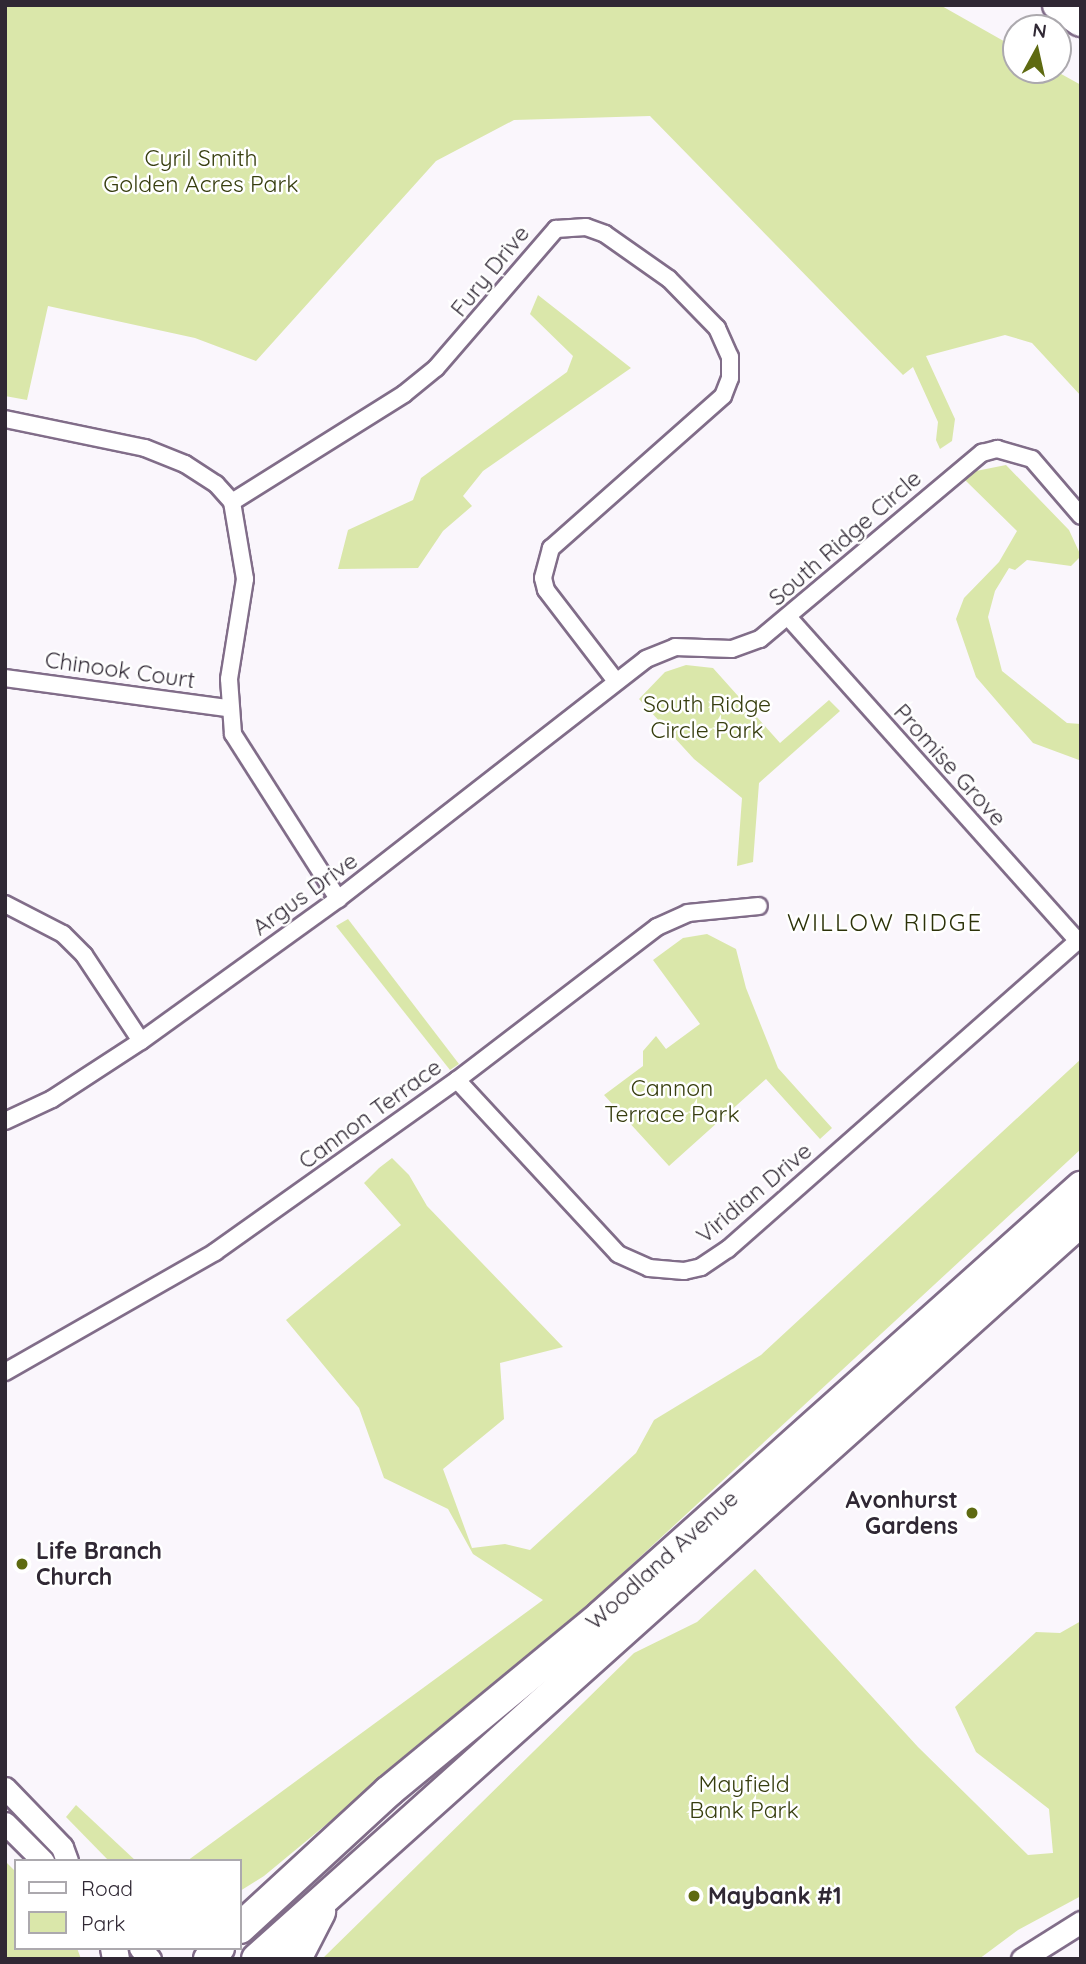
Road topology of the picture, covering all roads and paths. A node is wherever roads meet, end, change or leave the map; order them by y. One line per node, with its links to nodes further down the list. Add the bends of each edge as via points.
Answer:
1 (1058, 5): 2 (highway)
2 (1081, 21)
3 (5, 419): 4 (street, via 145,448 185,464 216,484)
4 (232, 502): 8 (street, Fury Drive, via 404,394 436,368 556,229 586,227 605,233 669,279 717,328 726,344 730,368 723,396 551,548 543,578 546,590); 9 (street, via 245,579)
5 (1081, 516): 6 (street, South Ridge Circle, via 1032,459 998,449 982,453)
6 (789, 618): 8 (street, South Ridge Circle, via 760,639 732,649 662,650); 13 (street, Promise Grove)
7 (5, 678): 9 (street, Chinook Court)
8 (615, 680): 10 (street, Argus Drive)
9 (228, 708): 10 (street, via 245,758)
10 (338, 899): 14 (street, Argus Drive)
11 (5, 904): 14 (street, via 63,934 83,955)
12 (759, 906): 15 (street, Cannon Terrace, via 688,913 657,927)
13 (1079, 940): 15 (street, Viridian Drive, via 728,1248 701,1267 684,1272 649,1268 618,1254)
14 (141, 1041): 16 (street, Argus Drive, via 51,1099)
15 (457, 1080): 21 (street, Cannon Terrace, via 215,1252)
16 (5, 1121)
17 (1081, 1169): 20 (highway)
18 (1081, 1187): 20 (highway, Woodland Avenue)
19 (1081, 1221): 28 (highway, Woodland Avenue)
20 (933, 1317): 26 (highway, Woodland Avenue, via 601,1616)
21 (5, 1372)
22 (5, 1788): 25 (street, via 62,1847)
23 (5, 1823): 24 (street)
24 (41, 1859)
25 (66, 1859)
26 (289, 1879): 27 (highway); 30 (highway, Woodland Avenue)
27 (242, 1898)
28 (326, 1900): 31 (highway, Woodland Avenue); 32 (highway)
29 (1081, 1922): 33 (street)
30 (242, 1926)
31 (257, 1959)
32 (296, 1959)
33 (1022, 1959)

